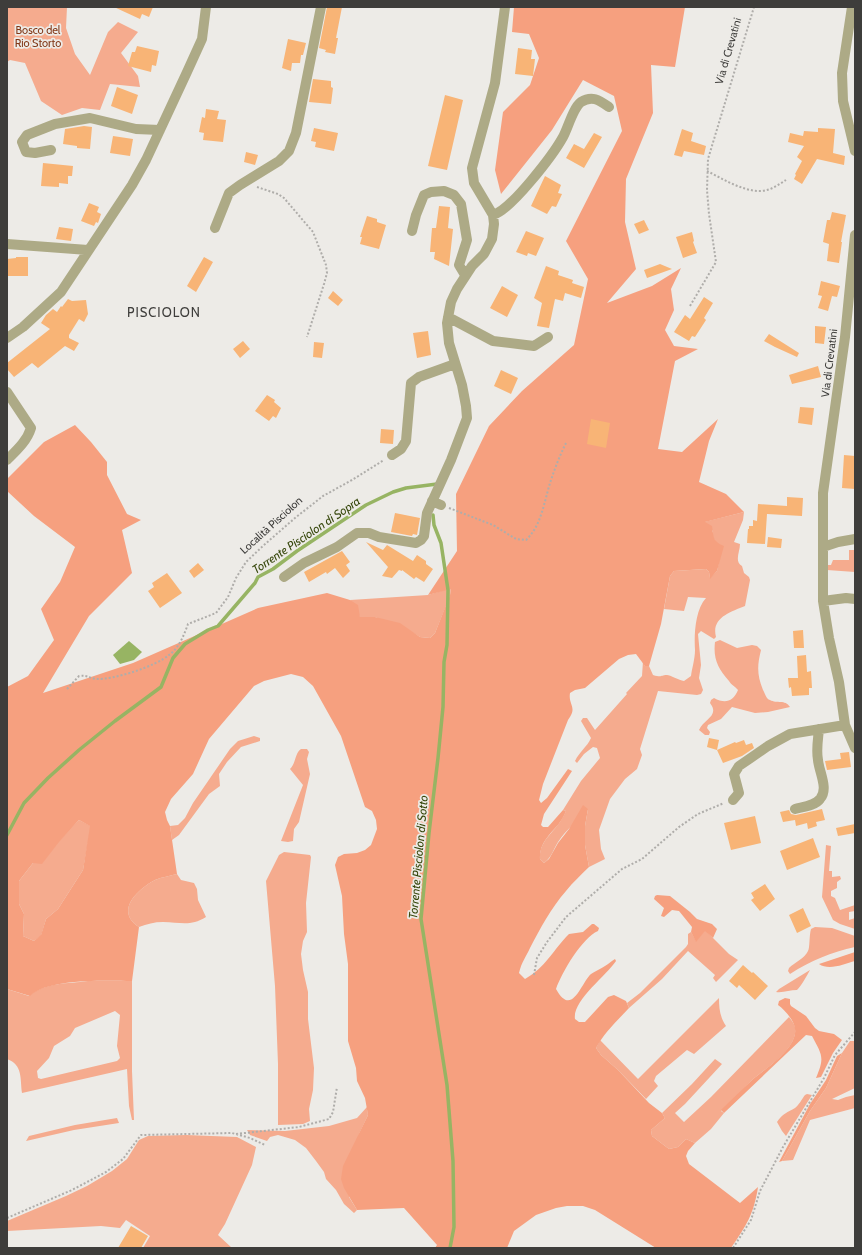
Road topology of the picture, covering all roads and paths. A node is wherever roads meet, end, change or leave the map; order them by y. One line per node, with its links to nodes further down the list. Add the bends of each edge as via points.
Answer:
1 (206, 7): 7 (street, via 202,39)
2 (321, 7): 11 (street, via 294,139 289,151 279,161)
3 (505, 7): 13 (street, via 495,83 472,168 474,183)
4 (754, 7): 10 (path, Via di Crevatini, via 708,159)
5 (852, 7): 9 (street, via 842,73 843,102)
6 (609, 107): 13 (street, via 590,98 580,103 553,153 537,174)
7 (160, 130): 8 (street, via 136,128 90,118 55,124 27,135 22,142 26,152); 18 (street, via 132,185)
8 (51, 150)
9 (855, 151)
10 (707, 171): 12 (path, via 748,189 761,191 775,188); 20 (path, Via di Crevatini, via 709,214 716,262)
11 (250, 178): 14 (street, via 229,193); 22 (path, via 254,185 284,198 313,232 324,259 327,273)
12 (786, 180)
13 (496, 214): 19 (street, via 492,239 484,254)
14 (215, 228)
15 (412, 231): 19 (street, via 424,195 444,191 454,195 461,204 466,225 467,240 459,265)
16 (855, 235): 32 (street, Via di Crevatini, via 845,337 824,493)
17 (7, 244): 18 (street)
18 (88, 250): 24 (street, via 61,292 23,327)
19 (465, 275): 21 (street, via 451,302)
20 (690, 306)
21 (448, 317): 23 (street, via 493,341 534,346); 25 (street, via 446,323)
22 (307, 337)
23 (548, 337)
24 (7, 338)
25 (454, 364): 28 (street, via 419,377 411,383 406,441 402,449); 30 (street, via 462,385 467,418)
26 (7, 392): 29 (street, via 31,428 29,436)
27 (566, 443): 30 (path, via 551,480 539,521 533,534 526,540 516,539 493,525)
28 (392, 455): 36 (path, Località Pisciolon, via 323,496 264,545 246,562 228,597 216,613 188,624 182,640 170,655 151,666 118,676 96,679 86,675 78,676)
29 (7, 460)
30 (436, 503): 33 (street, via 427,513 422,540 406,541 358,533)
31 (855, 539): 32 (street)
32 (823, 547): 35 (street, Via di Crevatini)
33 (284, 577)
34 (855, 599): 35 (street)
35 (823, 601): 37 (street, Via di Crevatini)
36 (67, 689)
37 (845, 725): 38 (street); 39 (street, Via di Crevatini)
38 (819, 729): 40 (street, via 790,734 739,766 734,774 739,793); 41 (street, via 818,762 824,791 820,800)
39 (855, 748)
40 (733, 800): 42 (path, via 698,814 679,827 642,859 622,869 566,917 537,958)
41 (795, 809)
42 (534, 976)
43 (855, 1032): 48 (path, via 835,1055 783,1147 760,1191 751,1220)
44 (336, 1087): 45 (path, via 333,1112 329,1119 299,1127)
45 (235, 1134): 46 (path); 47 (path, via 141,1135 124,1159 106,1172)
46 (265, 1145)
47 (7, 1218)
48 (734, 1248)

